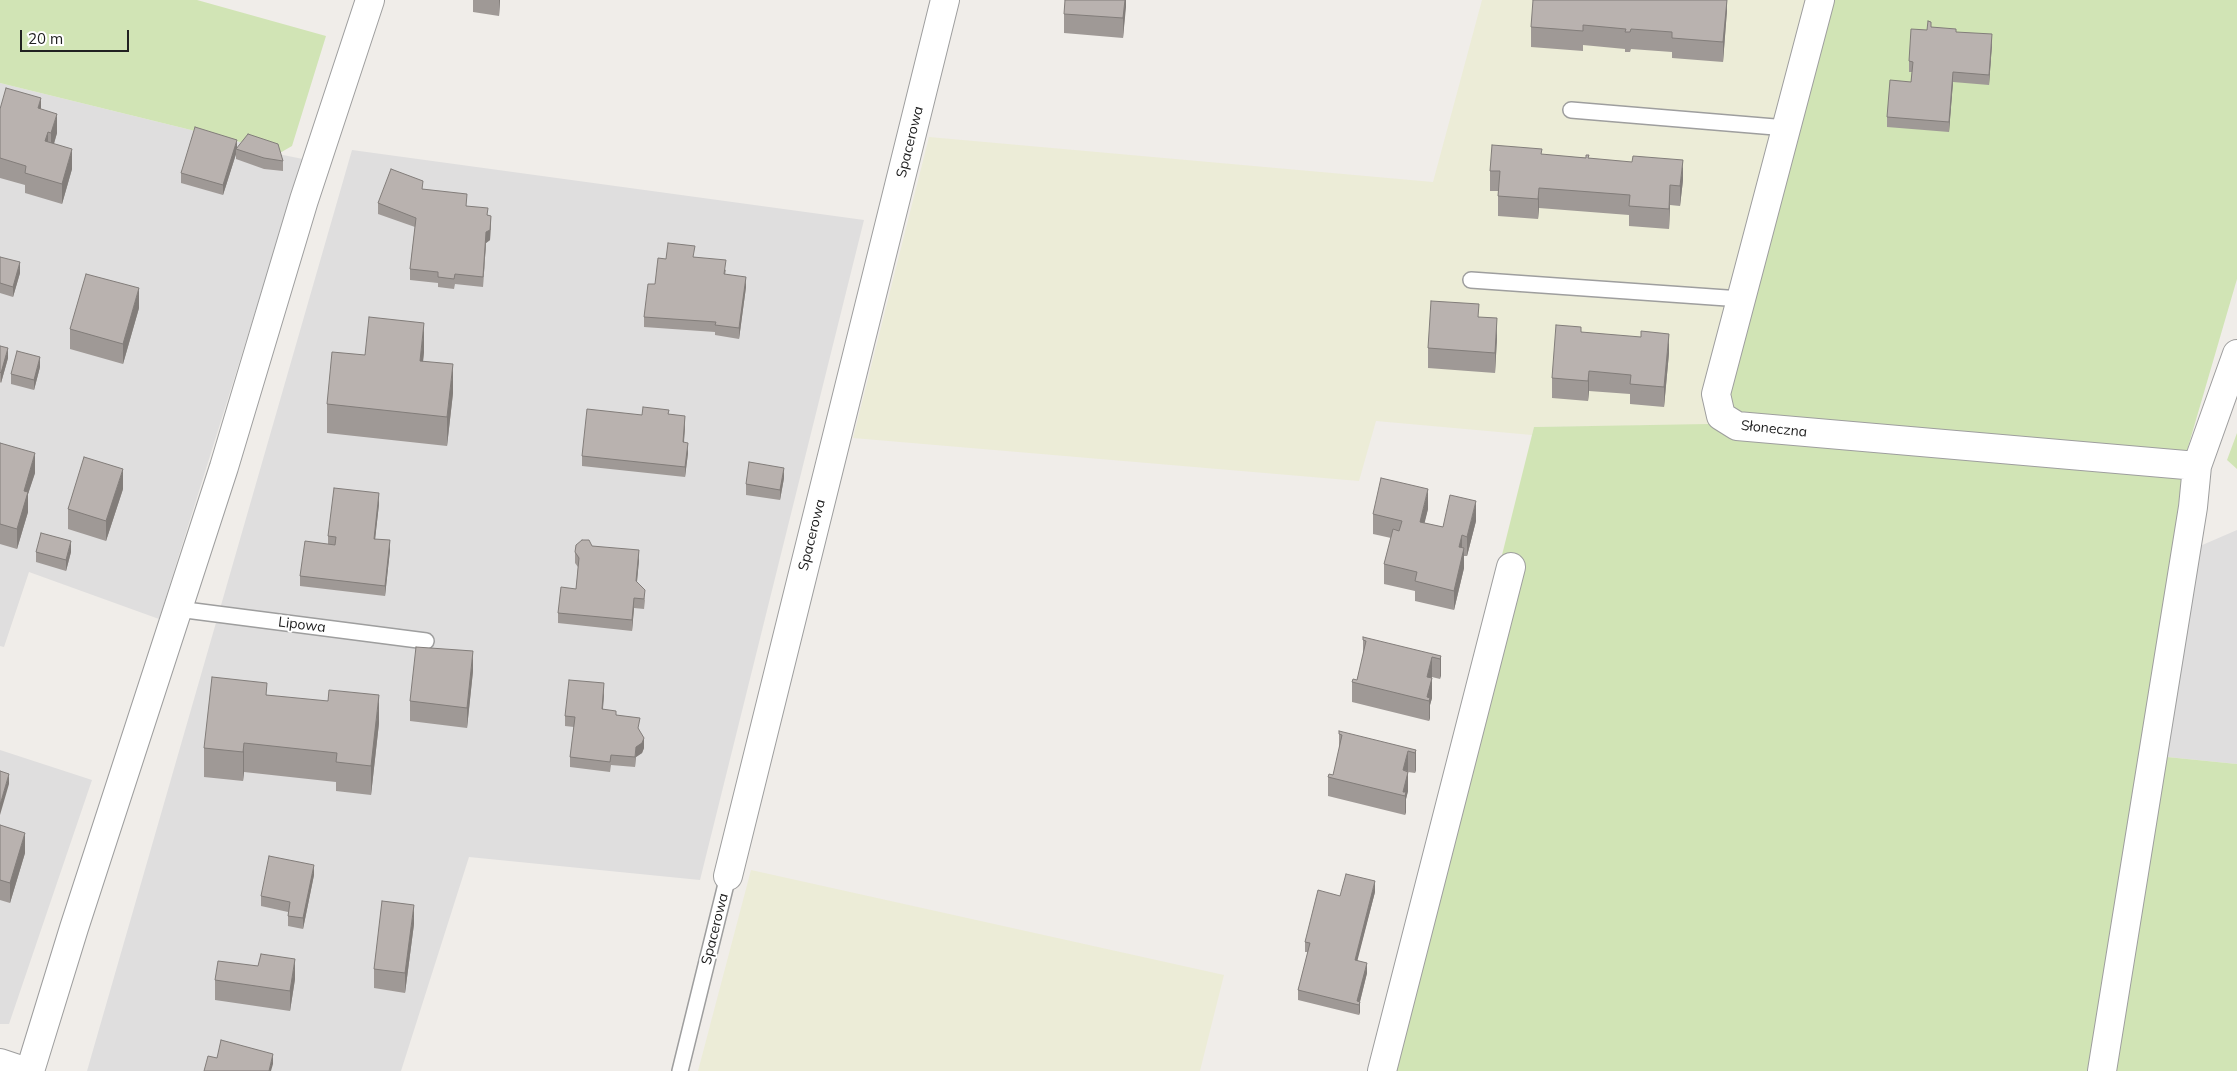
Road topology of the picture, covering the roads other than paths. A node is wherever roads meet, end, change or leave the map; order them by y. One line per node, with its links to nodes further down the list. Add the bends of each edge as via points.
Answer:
1 (370, 0): 11 (street, via 304,200)
2 (945, 0): 13 (street, Spacerowa)
3 (1820, 0): 5 (street, Słoneczna)
4 (1571, 110): 5 (lane)
5 (1787, 128): 7 (street, Słoneczna)
6 (1471, 280): 7 (lane)
7 (1741, 299): 9 (street, Słoneczna, via 1716,394 1721,416 1737,426)
8 (2237, 354): 9 (street)
9 (2197, 466): 19 (street)
10 (1511, 567): 18 (street)
11 (178, 609): 12 (lane, Lipowa); 16 (street)
12 (426, 641)
13 (728, 876): 17 (lane, Spacerowa)
14 (0, 1063): 15 (street)
15 (24, 1071)
16 (30, 1071)
17 (680, 1071)
18 (1382, 1071)
19 (2102, 1071)

